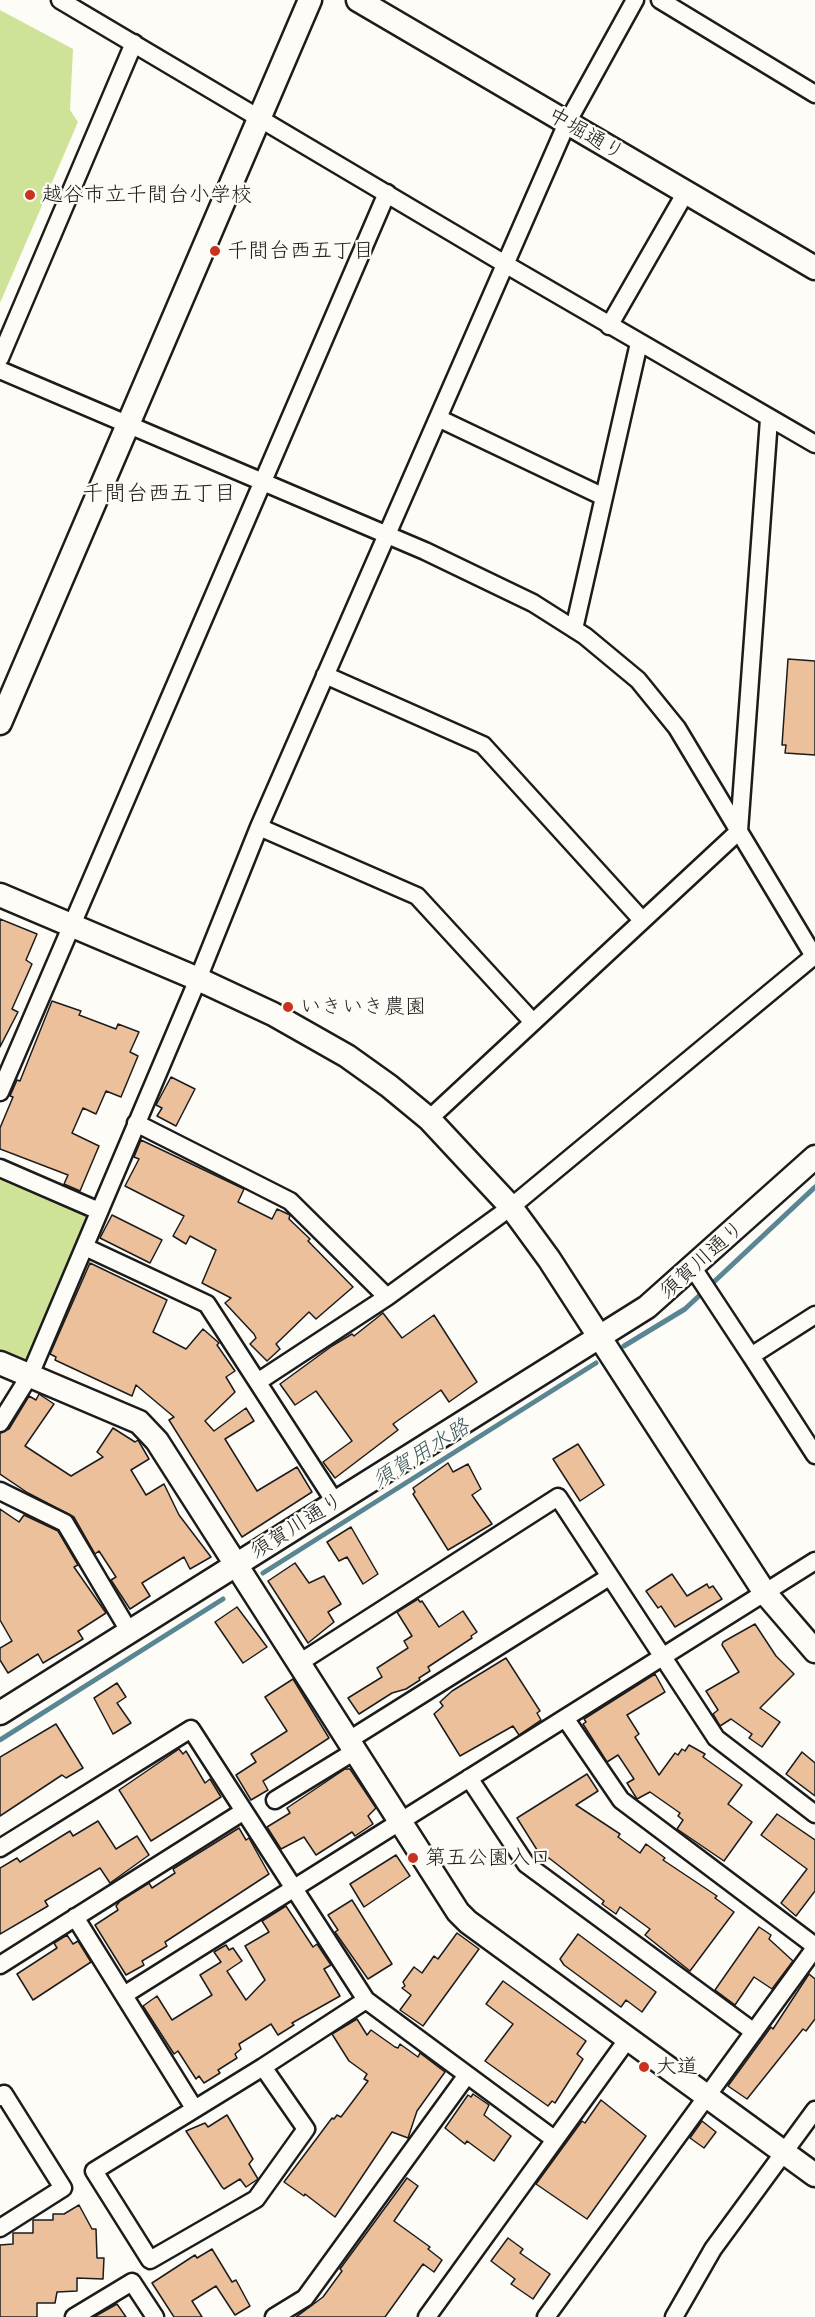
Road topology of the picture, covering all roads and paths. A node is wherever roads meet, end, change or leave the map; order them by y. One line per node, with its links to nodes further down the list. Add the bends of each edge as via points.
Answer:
1 (60, 0): 6 (street)
2 (310, 0): 8 (street)
3 (358, 0): 9 (street, 中堀通り)
4 (635, 0): 9 (street)
5 (660, 0): 7 (street)
6 (134, 43): 8 (street); 16 (street)
7 (815, 94)
8 (260, 118): 11 (street); 20 (street)
9 (567, 123): 10 (street, 中堀通り); 12 (street)
10 (686, 192): 13 (street, 中堀通り); 14 (street)
11 (387, 193): 12 (street); 22 (street)
12 (505, 264): 14 (street); 18 (street)
13 (815, 268)
14 (609, 326): 15 (street)
15 (639, 343): 19 (street); 23 (street)
16 (0, 358)
17 (0, 370): 20 (street)
18 (438, 418): 23 (street); 24 (street)
19 (770, 418): 21 (street); 29 (street)
20 (127, 423): 22 (street); 27 (street)
21 (815, 444)
22 (262, 480): 24 (street); 32 (street)
23 (604, 497): 25 (street)
24 (387, 534): 25 (street, via 533,603); 26 (street)
25 (574, 629): 29 (street, via 638,680 677,728)
26 (325, 675): 28 (street); 31 (street, via 483,745)
27 (0, 723)
28 (259, 827): 34 (street); 35 (street, via 417,896)
29 (739, 831): 31 (street); 33 (street)
30 (0, 895): 32 (street)
31 (642, 920): 35 (street)
32 (71, 925): 34 (street); 36 (street)
33 (814, 957): 41 (street)
34 (198, 979): 37 (street, via 273,1014 347,1056); 38 (street)
35 (532, 1021): 37 (street)
36 (0, 1092)
37 (429, 1119): 41 (street)
38 (136, 1123): 42 (street); 45 (street, via 291,1201)
39 (815, 1157): 44 (street, 須賀川通り)
40 (0, 1168): 42 (street)
41 (511, 1207): 45 (street); 47 (street)
42 (99, 1211): 43 (street)
43 (85, 1247): 50 (street); 51 (street, via 207,1304)
44 (693, 1268): 47 (street, 須賀川通り, via 656,1301); 48 (street)
45 (387, 1297): 51 (street)
46 (815, 1315): 48 (street)
47 (599, 1338): 56 (street, 須賀川通り); 60 (street)
48 (751, 1356): 53 (street)
49 (0, 1363): 50 (street)
50 (30, 1375): 52 (street); 58 (street, via 139,1422 157,1441)
51 (259, 1380): 56 (street)
52 (0, 1423)
53 (810, 1435): 54 (street)
54 (815, 1455)
55 (0, 1491): 61 (street, via 65,1523)
56 (335, 1502): 58 (street, 須賀川通り)
57 (815, 1561): 60 (street)
58 (235, 1565): 61 (street, 須賀川通り); 64 (street)
59 (609, 1576): 63 (street); 64 (street, via 558,1497); 67 (street)
60 (765, 1593): 62 (street); 63 (street)
61 (129, 1631): 65 (street, 須賀川通り)
62 (815, 1652)
63 (662, 1657): 66 (street); 71 (street, via 716,1738)
64 (298, 1663): 67 (street)
65 (0, 1713)
66 (565, 1718): 68 (street); 76 (street, via 621,1800)
67 (352, 1746): 69 (street); 72 (street)
68 (469, 1778): 72 (street); 80 (street, via 526,1864)
69 (275, 1800)
70 (244, 1811): 73 (street, via 190,1729); 74 (street); 75 (street)
71 (815, 1814)
72 (401, 1821): 74 (street); 81 (street, via 468,1922)
73 (0, 1848)
74 (294, 1888): 78 (street); 79 (street)
75 (75, 1917): 77 (street); 78 (street)
76 (815, 1947): 80 (street)
77 (0, 1965)
78 (124, 1995): 86 (street)
79 (366, 2000): 82 (street); 83 (street)
80 (754, 2032): 84 (street)
81 (627, 2040): 84 (street); 88 (street)
82 (263, 2067): 86 (street); 86 (street, via 306,2129 256,2199 150,2260 94,2171)
83 (467, 2075): 88 (street); 94 (street, via 305,2298)
84 (707, 2096): 89 (street); 96 (street)
85 (0, 2097): 91 (street, via 4,2094 63,2188)
86 (194, 2108)
87 (815, 2110): 89 (street)
88 (554, 2139): 95 (street)
89 (784, 2152): 90 (street); 97 (street, via 713,2249)
90 (815, 2175)
91 (0, 2228)
92 (74, 2317): 93 (street, via 132,2282)
93 (155, 2317)
94 (274, 2317)
95 (427, 2317)
96 (546, 2317)
97 (674, 2317)

